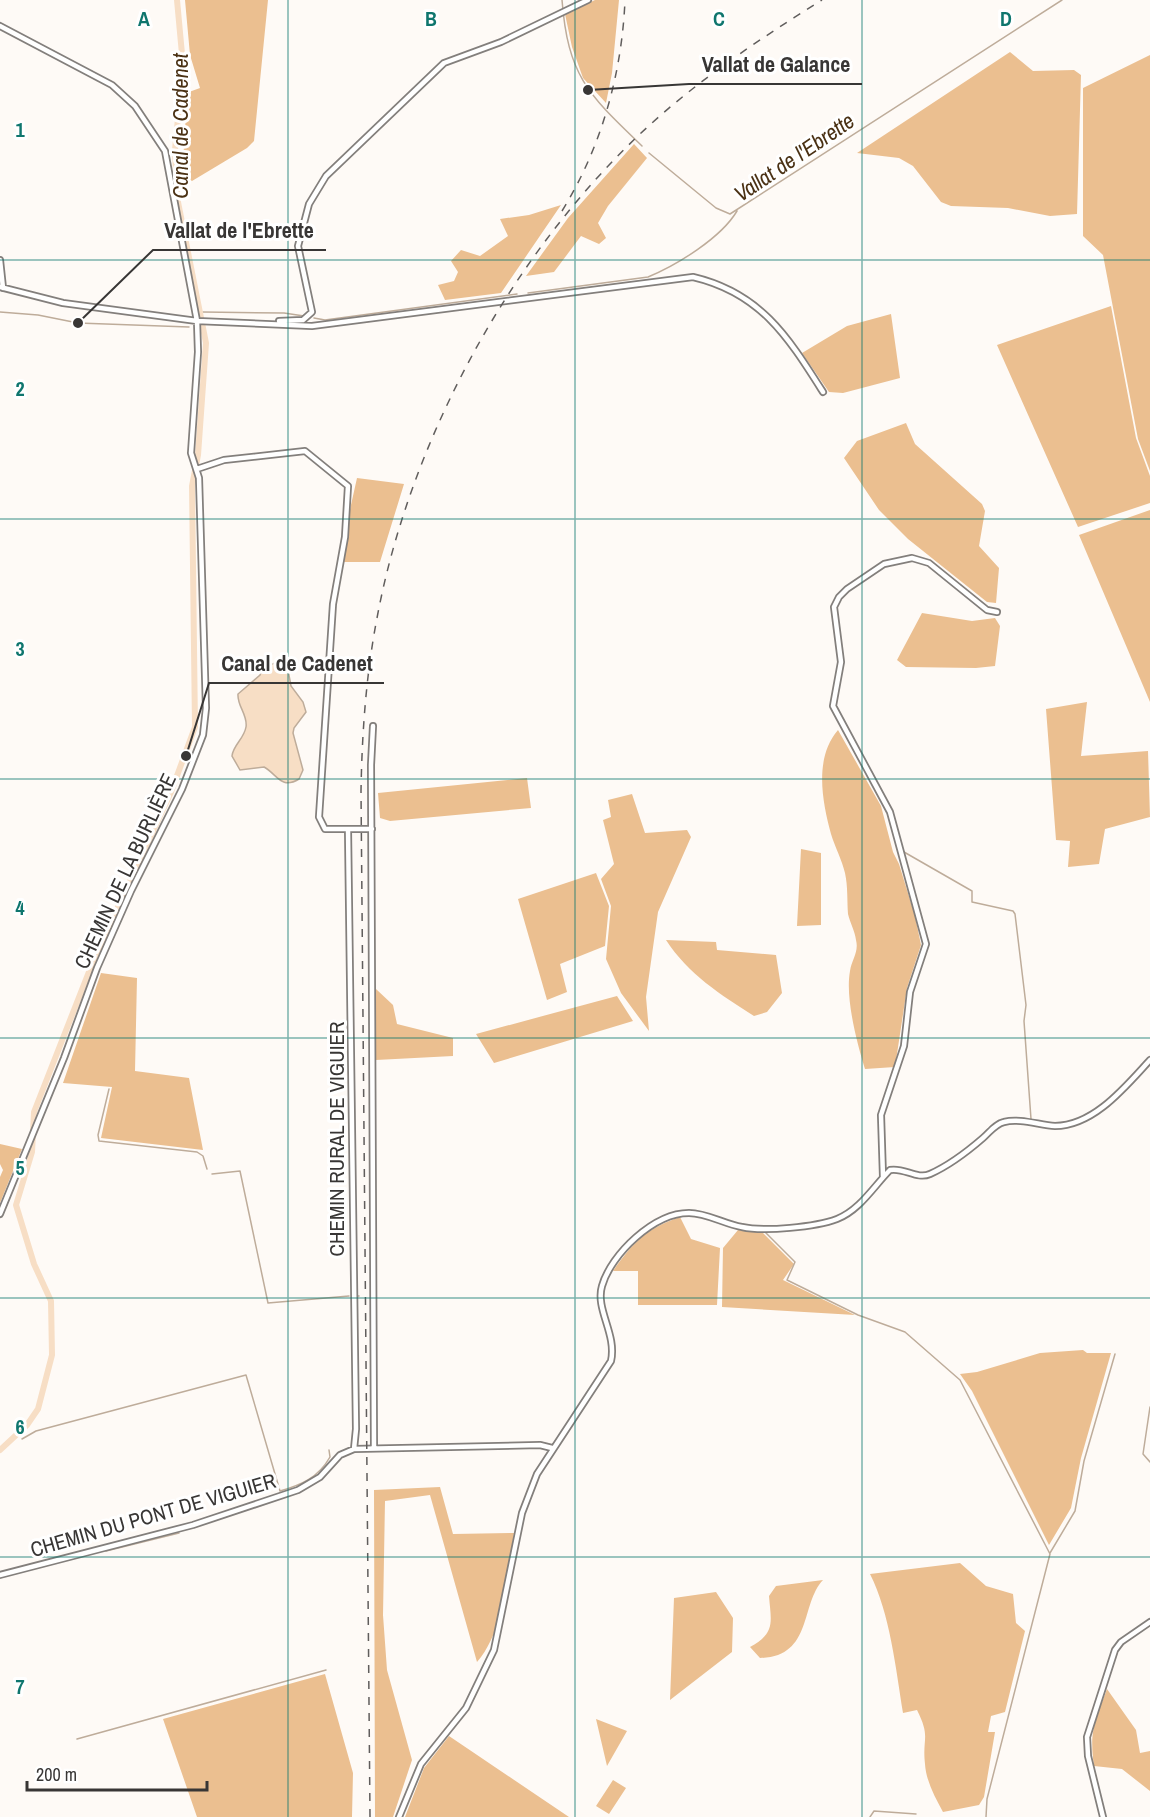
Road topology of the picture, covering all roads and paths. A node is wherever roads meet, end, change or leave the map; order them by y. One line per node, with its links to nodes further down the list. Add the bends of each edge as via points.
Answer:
1 (588, 0): 6 (street, via 501,42 444,63 326,176 309,204 298,246 312,312 303,320)
2 (0, 26): 5 (street, CHEMIN DE LA BURLIÈRE, via 101,77 124,94 148,123 169,164 183,256)
3 (0, 260): 4 (street)
4 (1, 288): 5 (street, via 63,303)
5 (199, 321): 6 (street); 8 (street, CHEMIN DE LA BURLIÈRE, via 191,453)
6 (267, 323): 7 (street, via 312,326 354,322 693,276 741,297 772,319)
7 (824, 392)
8 (197, 468): 11 (street, via 224,460 305,451 348,486 345,537 333,604 319,817 325,829); 15 (street, CHEMIN DE LA BURLIÈRE, via 206,708 203,735 182,789 97,968)
9 (997, 612): 14 (street, via 987,610 929,563 912,558 884,564 847,589 834,607 841,662 833,706 890,812 926,944 910,992 899,1065 881,1115)
10 (373, 726): 12 (street)
11 (348, 829): 12 (street); 17 (street, CHEMIN RURAL DE VIGUIER)
12 (372, 829): 16 (street)
13 (1150, 1060): 14 (street, via 1123,1089 1085,1117 1053,1126 1006,1121 931,1174 919,1175 896,1168)
14 (883, 1177): 18 (street, via 846,1214 825,1222 753,1229 683,1214 640,1234 606,1276 600,1292 613,1345 611,1361)
15 (0, 1214)
16 (374, 1448): 17 (street); 18 (street, via 540,1444)
17 (354, 1449): 19 (street, CHEMIN DU PONT DE VIGUIER, via 340,1455 320,1477 298,1490 193,1525)
18 (552, 1449): 21 (street, via 522,1513 494,1650 466,1708 421,1764)
19 (0, 1575)
20 (1150, 1622): 22 (street, via 1114,1650 1088,1730 1088,1756)
21 (399, 1817)
22 (1103, 1817)

